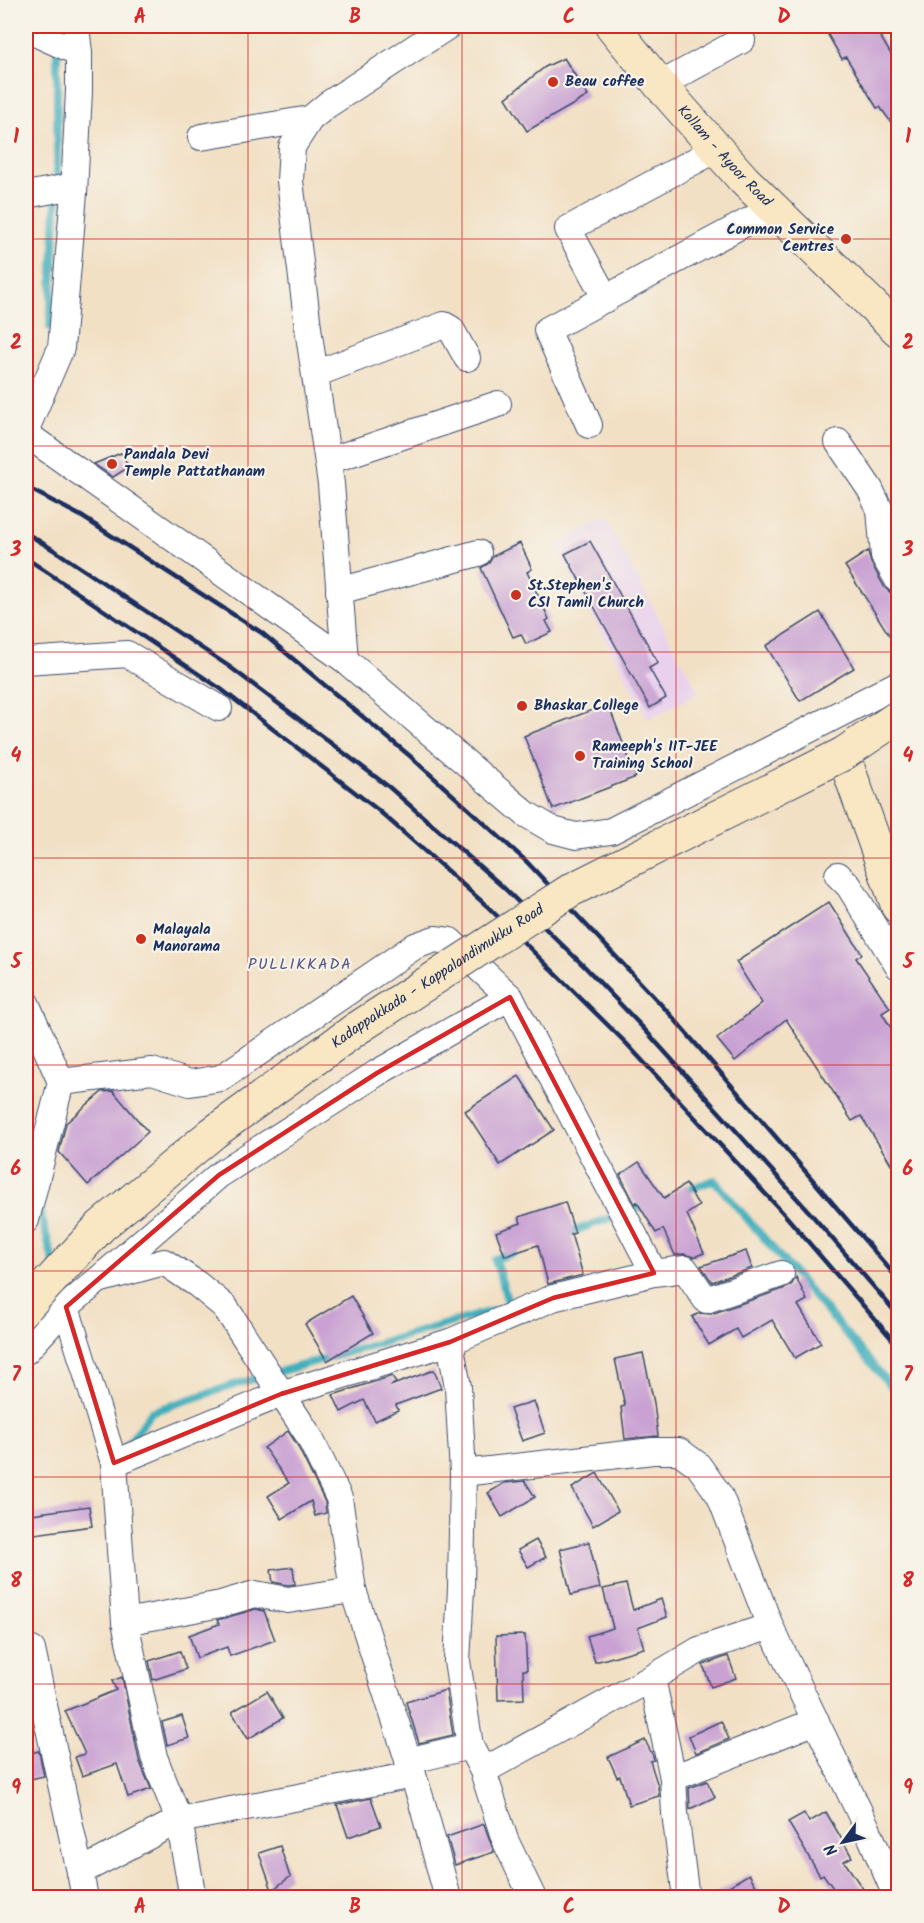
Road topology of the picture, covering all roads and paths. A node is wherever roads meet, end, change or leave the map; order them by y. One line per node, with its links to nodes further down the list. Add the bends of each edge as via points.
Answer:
1 (76, 26): 6 (street)
2 (448, 26): 8 (street)
3 (612, 26): 7 (main road, Kollam - Ayoor Road)
4 (26, 29): 6 (street)
5 (742, 40): 7 (street)
6 (79, 53): 11 (street)
7 (660, 86): 10 (main road, Kollam - Ayoor Road)
8 (310, 119): 9 (street); 17 (street, via 292,147 290,181)
9 (201, 137)
10 (717, 149): 13 (main road, Kollam - Ayoor Road); 14 (street, via 568,229)
11 (74, 186): 12 (street); 20 (street, via 61,348)
12 (26, 195)
13 (773, 208): 14 (street); 15 (main road, Kollam - Ayoor Road)
14 (606, 299): 19 (street, via 547,330)
15 (898, 330)
16 (467, 358): 17 (street, via 451,329 444,325)
17 (315, 374): 23 (street)
18 (498, 404): 23 (street)
19 (589, 425)
20 (26, 429)
21 (26, 434): 27 (street)
22 (838, 442): 25 (street, via 880,510 884,556)
23 (328, 461): 26 (street)
24 (478, 553): 26 (street)
25 (898, 580)
26 (339, 591): 27 (street)
27 (345, 660): 29 (street, via 526,814 553,830 576,836 611,831)
28 (26, 661): 30 (street, via 127,654)
29 (898, 684)
30 (219, 708)
31 (898, 717): 32 (main road, Kadappakkada - Kappalandimukku Road, bridge)
32 (843, 754): 34 (main road); 44 (main road, Kadappakkada - Kappalandimukku Road, bridge, via 571,890 356,1029 213,1133 110,1219)
33 (838, 875): 35 (street, via 849,886)
34 (898, 907)
35 (898, 966)
36 (510, 997): 38 (street, via 450,941 435,939 415,946 221,1078 190,1083 152,1071); 41 (street); 43 (street, via 377,1073 219,1175)
37 (26, 1003): 38 (street)
38 (61, 1082): 39 (street)
39 (30, 1186): 40 (street)
40 (26, 1220)
41 (654, 1273): 42 (street, via 685,1269 706,1300); 46 (street, via 553,1298)
42 (781, 1274)
43 (98, 1280): 45 (street); 48 (street, via 164,1262 225,1307)
44 (26, 1307)
45 (66, 1307): 47 (street); 49 (street)
46 (450, 1341): 48 (street); 50 (street, via 458,1387)
47 (26, 1351)
48 (281, 1394): 49 (street); 51 (street, via 309,1436 339,1498)
49 (114, 1463): 52 (street)
50 (463, 1473): 53 (street, via 679,1451 699,1465 720,1496); 57 (street, via 457,1661)
51 (353, 1590): 52 (street, via 288,1600 255,1594); 58 (street)
52 (125, 1622): 61 (street, via 154,1757)
53 (770, 1626): 55 (street, via 699,1650); 56 (street)
54 (32, 1650): 62 (street)
55 (652, 1678): 59 (street); 60 (street)
56 (816, 1721): 60 (street); 68 (street)
57 (470, 1746): 58 (street); 59 (street)
58 (410, 1768): 61 (street); 65 (street)
59 (483, 1771): 66 (street, via 505,1840)
60 (673, 1778): 67 (street)
61 (180, 1820): 62 (street); 64 (street)
62 (80, 1872): 63 (street)
63 (85, 1898)
64 (193, 1898)
65 (448, 1898)
66 (533, 1898)
67 (686, 1898)
68 (897, 1898)

